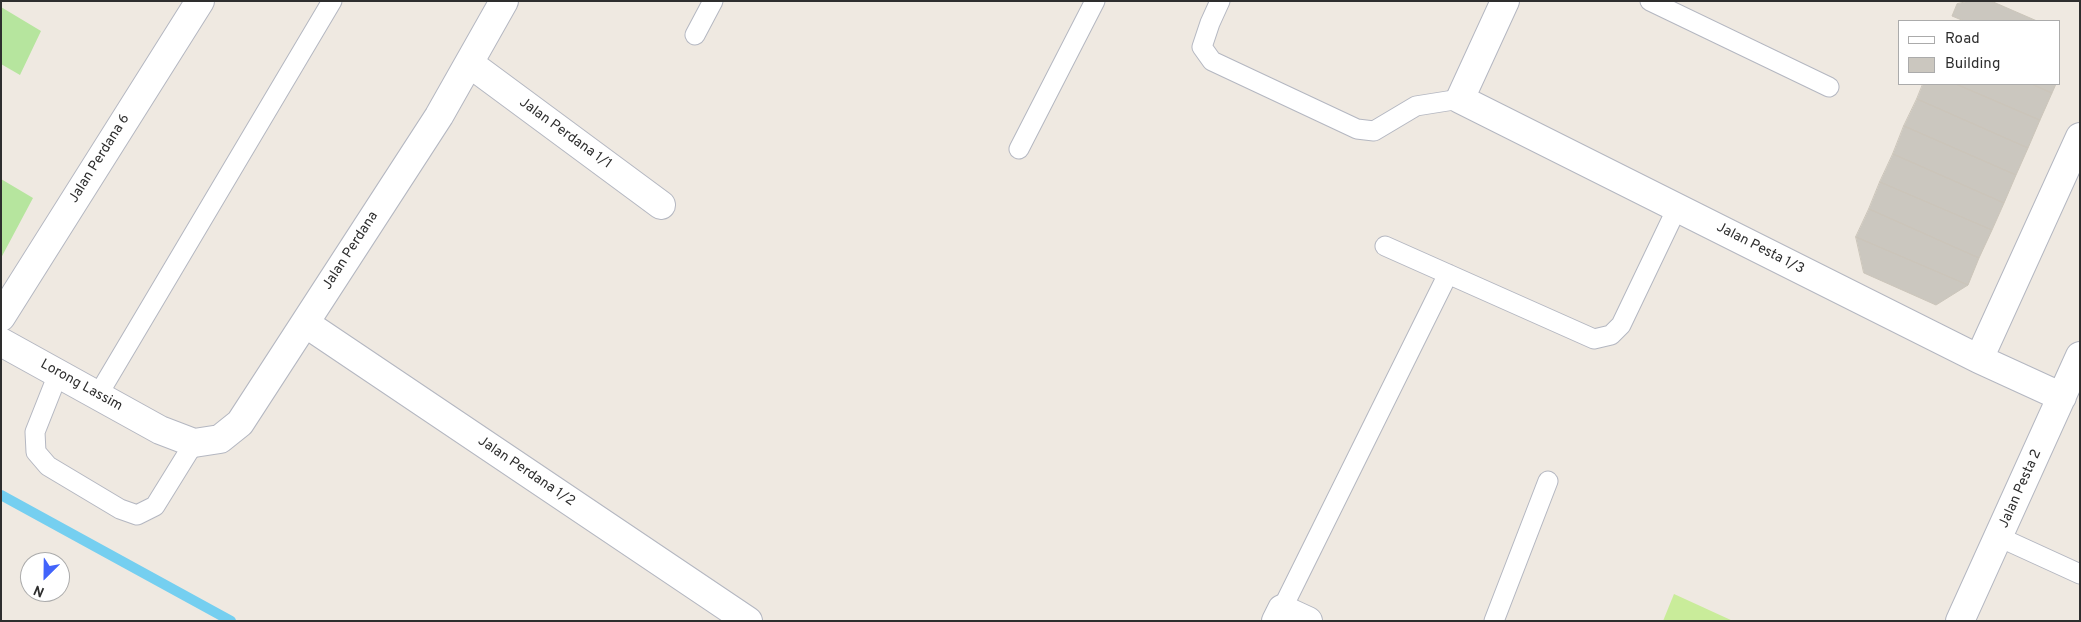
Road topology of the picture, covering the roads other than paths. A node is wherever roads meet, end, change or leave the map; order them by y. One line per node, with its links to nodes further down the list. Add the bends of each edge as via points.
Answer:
1 (200, 1): 19 (street, Jalan Perdana 6)
2 (332, 1): 25 (lane)
3 (504, 1): 10 (street, Jalan Perdana)
4 (713, 1): 9 (lane)
5 (1095, 1): 14 (lane)
6 (1220, 1): 12 (lane, via 1202,47 1212,61 1357,129 1374,131 1416,106)
7 (1505, 1): 12 (street)
8 (1650, 1): 11 (lane)
9 (695, 35)
10 (469, 63): 15 (street, Jalan Perdana 1/1); 20 (street, Jalan Perdana)
11 (1829, 88)
12 (1460, 99): 16 (street, Jalan Pesta 1/3)
13 (2080, 137): 23 (street)
14 (1018, 149)
15 (661, 205)
16 (1677, 208): 18 (lane, via 1621,325 1611,335 1594,339); 23 (street, Jalan Pesta 1/3)
17 (1384, 246): 18 (lane)
18 (1448, 274): 32 (lane)
19 (1, 317)
20 (305, 323): 28 (street, Jalan Perdana, via 240,423 220,439); 33 (street, Jalan Perdana 1/2)
21 (1, 342): 24 (street, Lorong Lassim)
22 (2080, 356): 26 (street, Jalan Pesta 2)
23 (1979, 359): 26 (street, Jalan Pesta 1/3)
24 (58, 374): 25 (street, Lorong Lassim); 28 (lane, via 35,432 36,452 48,466 120,510 137,515 155,506)
25 (98, 395): 27 (street, Lorong Lassim)
26 (2062, 398): 30 (street, Jalan Pesta 2)
27 (160, 430): 28 (street, Jalan Perdana)
28 (194, 442)
29 (1548, 481): 35 (lane)
30 (1999, 537): 31 (lane); 36 (street, Jalan Pesta 2)
31 (2080, 574)
32 (1279, 615): 34 (street)
33 (748, 621)
34 (1308, 621)
35 (1494, 621)
36 (1960, 621)

